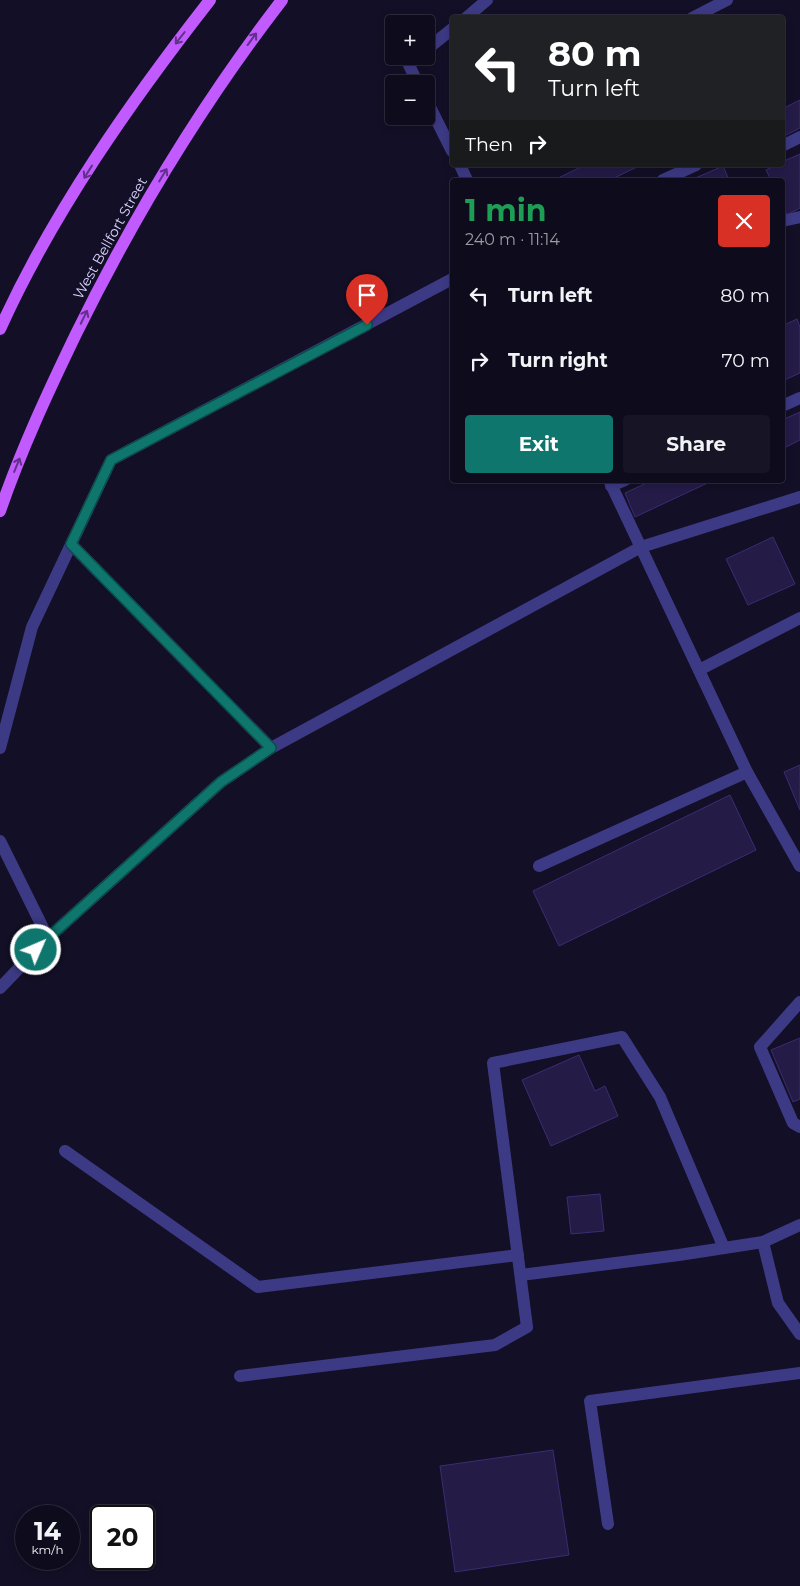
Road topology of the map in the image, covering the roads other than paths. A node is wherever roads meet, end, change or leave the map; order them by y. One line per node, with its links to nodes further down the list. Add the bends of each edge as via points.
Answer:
1 (210, 0): 18 (main road, one-way to 18, via 160,64 88,172 21,285)
2 (282, 0): 23 (main road, West Bellfort Street, one-way to 2, via 55,376 131,228 230,70)
3 (487, 0): 5 (lane)
4 (727, 0): 6 (lane)
5 (470, 15)
6 (698, 15)
7 (450, 31): 8 (lane)
8 (435, 43)
9 (435, 115): 11 (lane)
10 (800, 137): 12 (lane)
11 (450, 142)
12 (785, 144)
13 (692, 167): 14 (lane)
14 (667, 178)
15 (800, 217): 16 (lane)
16 (785, 220)
17 (450, 281): 24 (lane, via 111,460)
18 (0, 329)
19 (800, 398): 20 (lane)
20 (785, 405)
21 (610, 483): 25 (lane)
22 (800, 497): 25 (lane)
23 (0, 511)
24 (71, 544): 28 (lane, via 32,627); 29 (lane)
25 (641, 548): 27 (lane); 29 (lane)
26 (800, 618): 27 (lane)
27 (699, 670): 30 (lane)
28 (0, 748)
29 (271, 748): 34 (lane, via 221,782)
30 (747, 772): 32 (lane); 33 (lane)
31 (0, 841): 34 (lane)
32 (539, 866)
33 (800, 866)
34 (48, 938): 35 (lane)
35 (0, 988)
36 (800, 1002): 37 (lane, via 760,1047 793,1122)
37 (800, 1127)
38 (65, 1151): 42 (lane, via 258,1287)
39 (800, 1225): 40 (lane)
40 (763, 1242): 41 (lane); 44 (lane, via 778,1303)
41 (724, 1248): 42 (lane, via 660,1097 622,1037 493,1063); 43 (lane)
42 (518, 1254): 43 (lane)
43 (520, 1276): 46 (lane, via 527,1327 495,1345)
44 (800, 1334)
45 (800, 1373): 47 (lane, via 590,1401)
46 (240, 1376)
47 (608, 1524)

